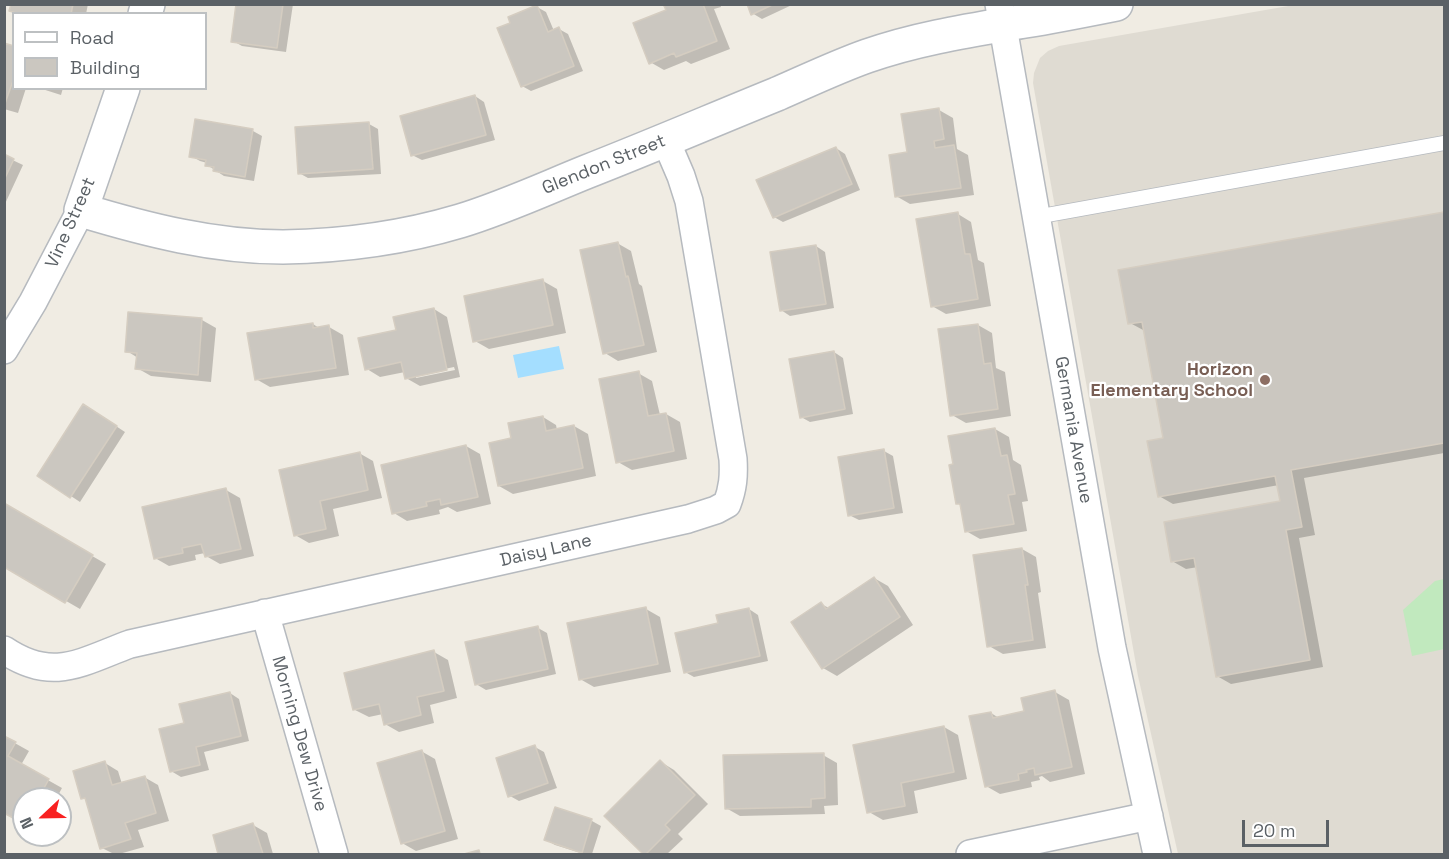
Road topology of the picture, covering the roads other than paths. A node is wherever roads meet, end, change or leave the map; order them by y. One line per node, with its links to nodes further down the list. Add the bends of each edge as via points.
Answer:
1 (1116, 4): 2 (street, Glendon Street)
2 (1001, 14): 4 (street, Glendon Street, via 865,57); 7 (street, Germania Avenue)
3 (122, 90): 6 (street, Vine Street)
4 (666, 141): 6 (street, Glendon Street, via 494,210 423,230 352,242 282,247 243,245 170,234); 9 (street, Daisy Lane, via 688,201 731,448 734,475 727,504 688,519)
5 (1444, 143): 7 (lane)
6 (81, 210): 8 (street, Vine Street)
7 (1036, 218): 11 (street, Germania Avenue, via 1112,648)
8 (4, 350)
9 (265, 614): 10 (street, Daisy Lane, via 130,644 54,669 36,666); 12 (street, Morning Dew Drive)
10 (4, 650)
11 (1149, 816): 13 (street); 14 (street, Germania Avenue)
12 (334, 855)
13 (970, 855)
14 (1157, 855)

